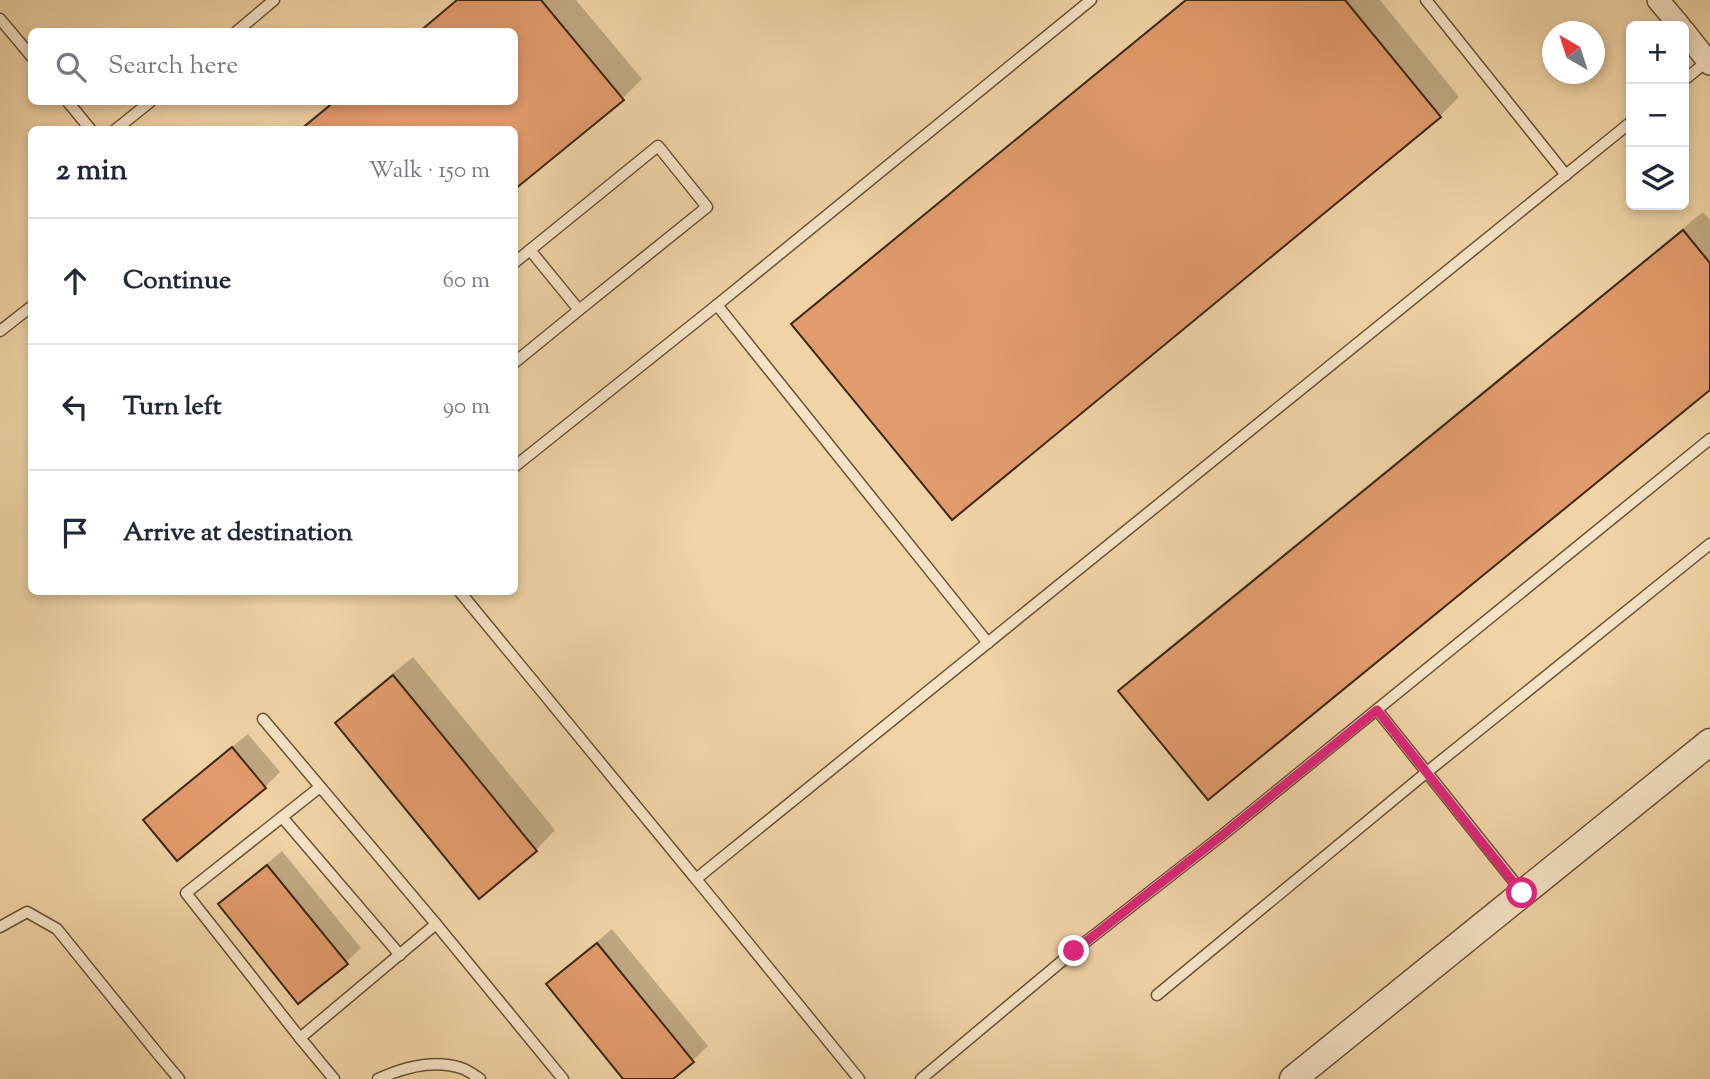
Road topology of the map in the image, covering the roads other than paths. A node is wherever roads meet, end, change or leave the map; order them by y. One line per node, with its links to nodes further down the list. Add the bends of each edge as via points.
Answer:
1 (274, 0): 7 (lane)
2 (1091, 0): 20 (lane)
3 (1426, 0): 17 (lane)
4 (1658, 0): 6 (street)
5 (0, 19): 9 (lane)
6 (1676, 21)
7 (241, 28)
8 (1689, 37): 10 (street)
9 (28, 52)
10 (1709, 61): 11 (lane)
11 (1689, 76)
12 (70, 105): 14 (lane)
13 (146, 105): 15 (lane)
14 (88, 126)
15 (120, 126)
16 (1626, 126): 17 (lane)
17 (1566, 175): 29 (lane)
18 (530, 250): 19 (lane); 22 (lane); 22 (lane, via 659,146 707,207)
19 (518, 260)
20 (717, 305): 26 (lane); 29 (lane)
21 (28, 309): 23 (lane)
22 (579, 310): 24 (lane)
23 (0, 331)
24 (518, 360)
25 (1710, 439): 30 (lane)
26 (518, 464)
27 (1710, 544): 33 (lane)
28 (462, 595): 36 (lane)
29 (988, 643): 36 (lane)
30 (1377, 710): 33 (lane); 49 (lane)
31 (263, 719): 34 (lane)
32 (1710, 742): 37 (street)
33 (1427, 772): 37 (lane); 41 (lane)
34 (320, 787): 35 (lane); 38 (lane)
35 (282, 817): 40 (lane); 42 (lane, via 186,893)
36 (696, 879): 48 (lane)
37 (1522, 893): 50 (street)
38 (436, 924): 40 (lane); 47 (lane)
39 (0, 927): 43 (lane, via 27,912 57,929)
40 (400, 955): 42 (lane)
41 (1157, 995)
42 (300, 1038): 44 (lane)
43 (179, 1079)
44 (334, 1079)
45 (378, 1079): 46 (lane, via 425,1065 447,1065)
46 (480, 1079)
47 (563, 1079)
48 (859, 1079)
49 (921, 1079)
50 (1293, 1079)

